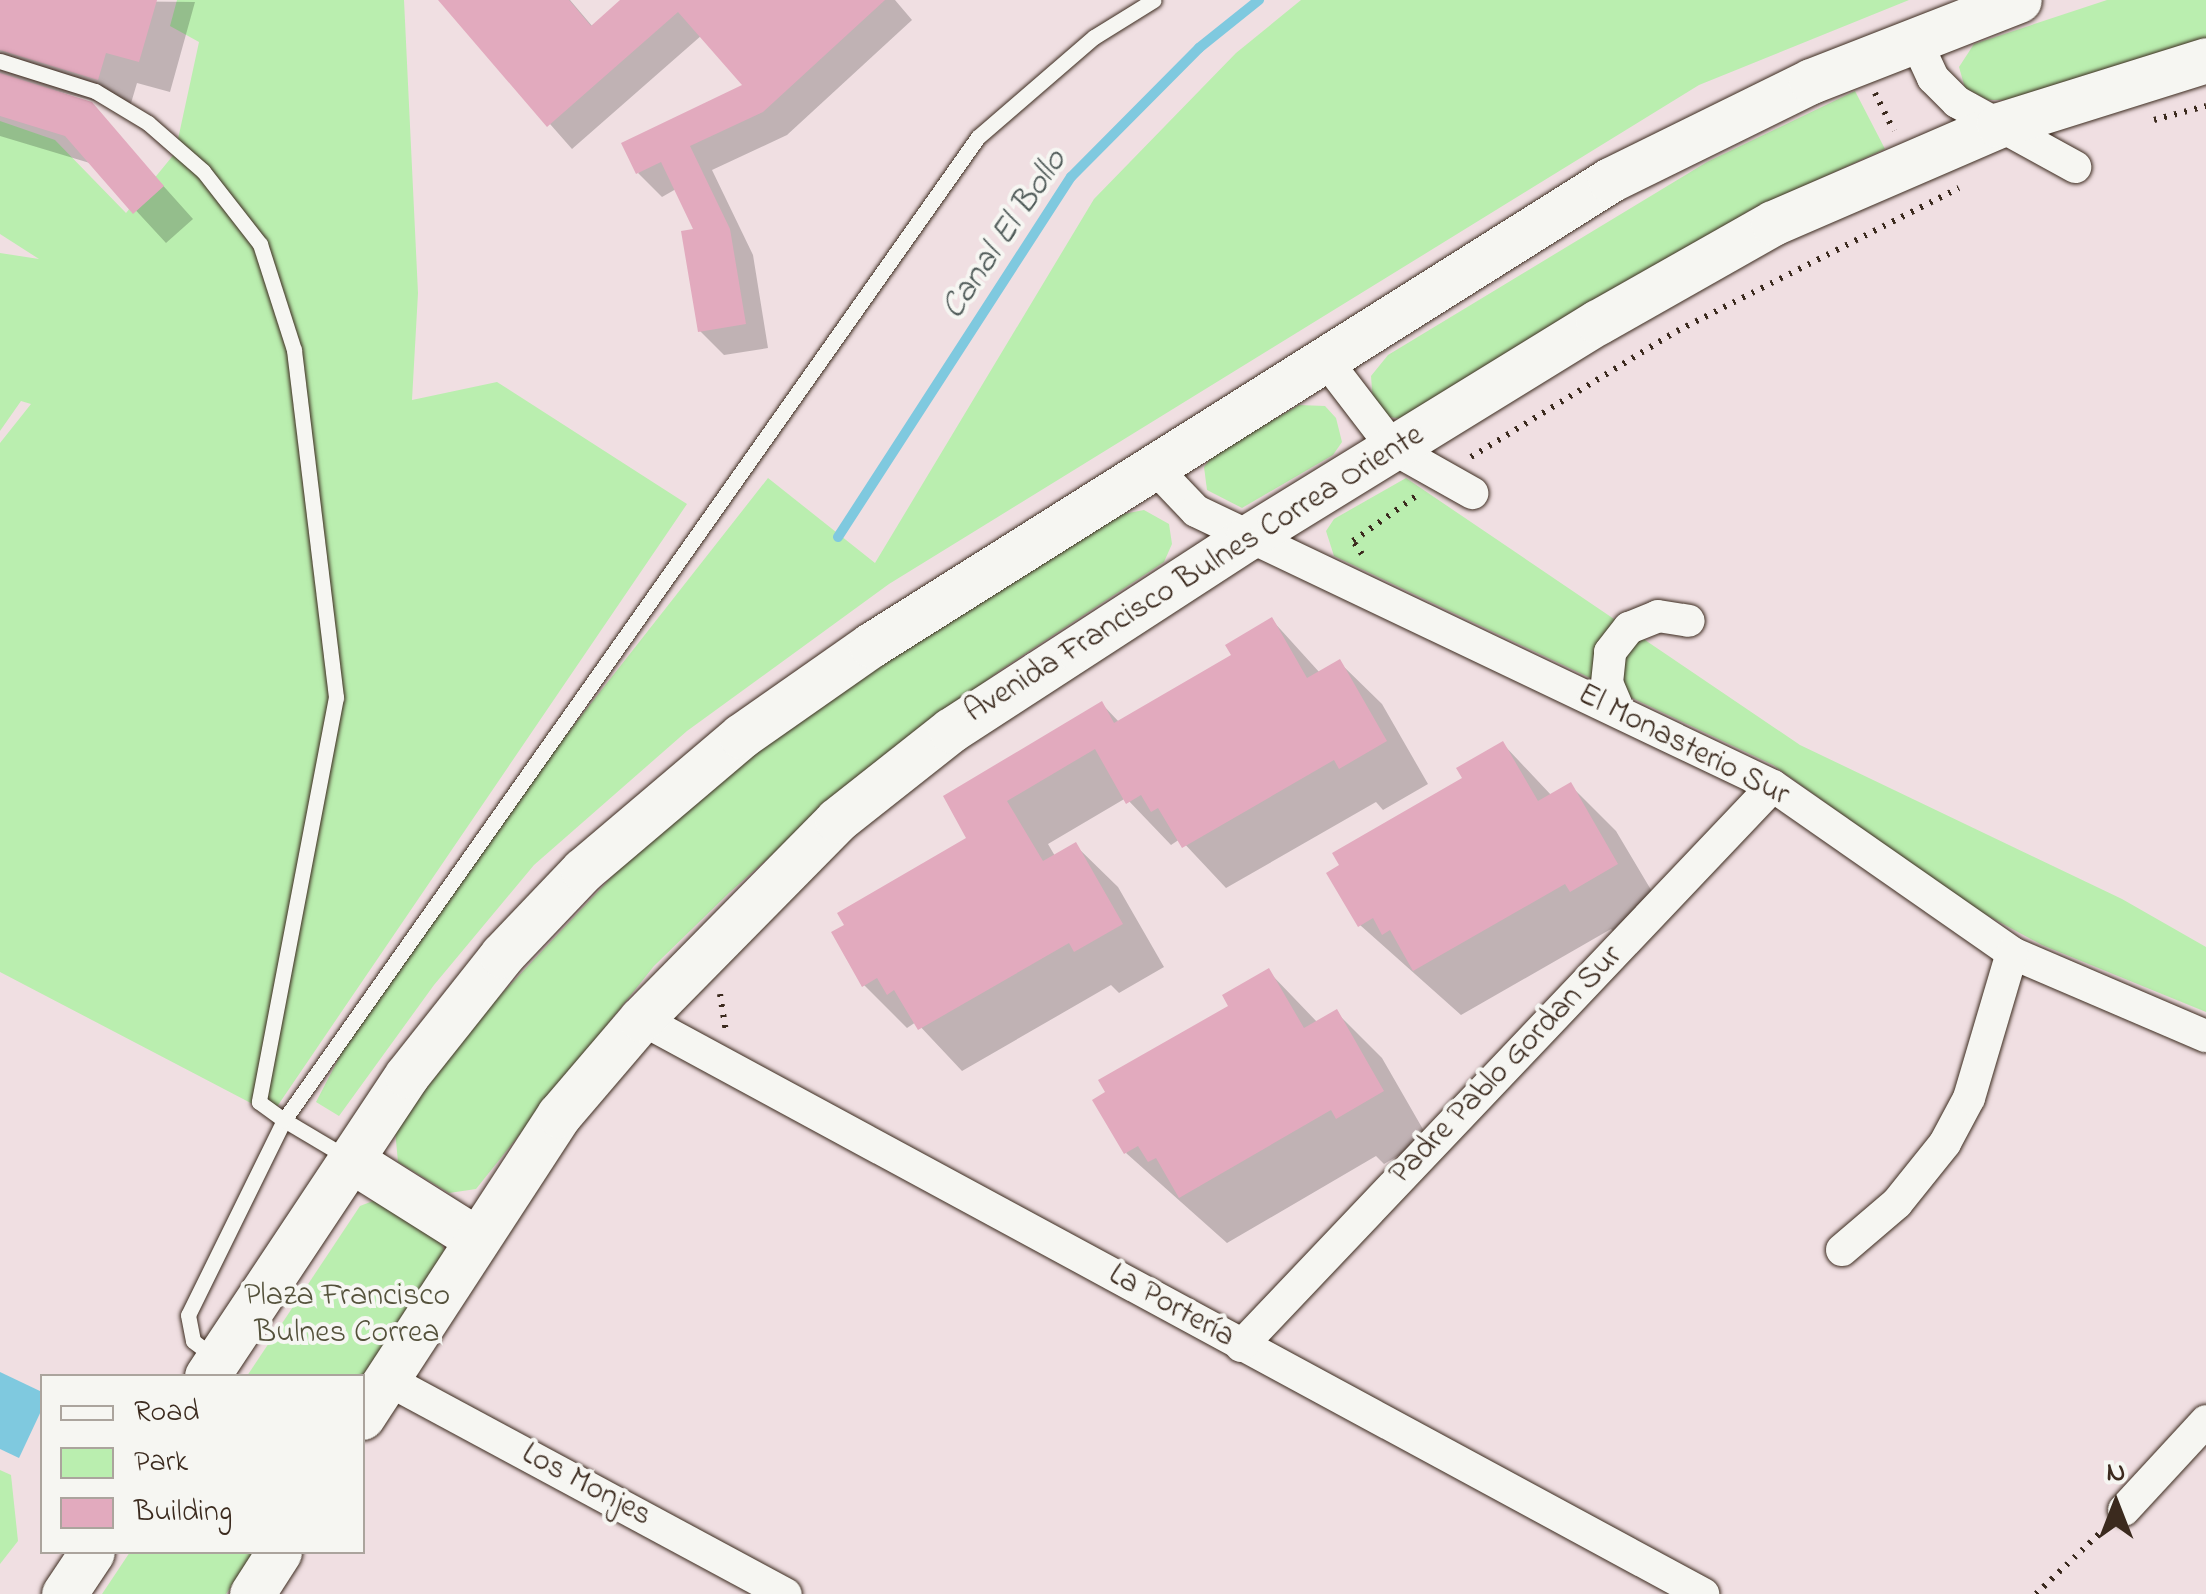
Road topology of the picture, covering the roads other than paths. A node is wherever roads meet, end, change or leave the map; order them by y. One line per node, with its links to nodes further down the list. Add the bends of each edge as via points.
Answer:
1 (1154, 0): 19 (lane, via 1094,37 978,137)
2 (2018, 0): 3 (street)
3 (1914, 38): 6 (street, via 1933,78 1957,102); 8 (street, via 1726,120 1610,180)
4 (2206, 60): 6 (street, Avenida Francisco Bulnes Correa Oriente)
5 (0, 61): 19 (lane, via 96,91 148,123 204,171 260,244 294,350 336,697 259,1102)
6 (1999, 125): 7 (street); 9 (street, Avenida Francisco Bulnes Correa Oriente, via 1758,231)
7 (2075, 167)
8 (1328, 362): 9 (street); 10 (street)
9 (1394, 449): 11 (street); 12 (street, Avenida Francisco Bulnes Correa Oriente)
10 (1155, 468): 12 (street, El Monasterio Sur, via 1196,512); 20 (street, via 871,645 741,736 652,810 502,955 407,1075)
11 (1472, 494)
12 (1248, 537): 14 (street, El Monasterio Sur); 17 (street, Avenida Francisco Bulnes Correa Oriente, via 1076,644 837,820)
13 (1689, 621): 14 (street, via 1658,616 1629,628 1610,652 1606,683)
14 (1619, 711): 15 (street, El Monasterio Sur)
15 (1773, 786): 16 (street, El Monasterio Sur); 23 (street, Padre Pablo Gordan Sur)
16 (2012, 953): 18 (street, El Monasterio Sur); 22 (street, via 1969,1098 1945,1143 1897,1203)
17 (641, 1019): 21 (street, Avenida Francisco Bulnes Correa Oriente, via 560,1115); 23 (street, La Portería)
18 (2206, 1036)
19 (284, 1120): 20 (lane); 24 (lane, via 188,1315 193,1341)
20 (351, 1160): 21 (street); 24 (street)
21 (475, 1238): 25 (street, Avenida Francisco Bulnes Correa Oriente)
22 (1842, 1250)
23 (1241, 1346): 34 (street, La Portería)
24 (212, 1368)
25 (386, 1379): 26 (street, Avenida Francisco Bulnes Correa Oriente); 33 (street, Los Monjes)
26 (365, 1412)
27 (2206, 1422): 28 (street)
28 (2124, 1510)
29 (91, 1554): 31 (street)
30 (278, 1554): 32 (street)
31 (64, 1594)
32 (252, 1594)
33 (786, 1594)
34 (1702, 1594)

